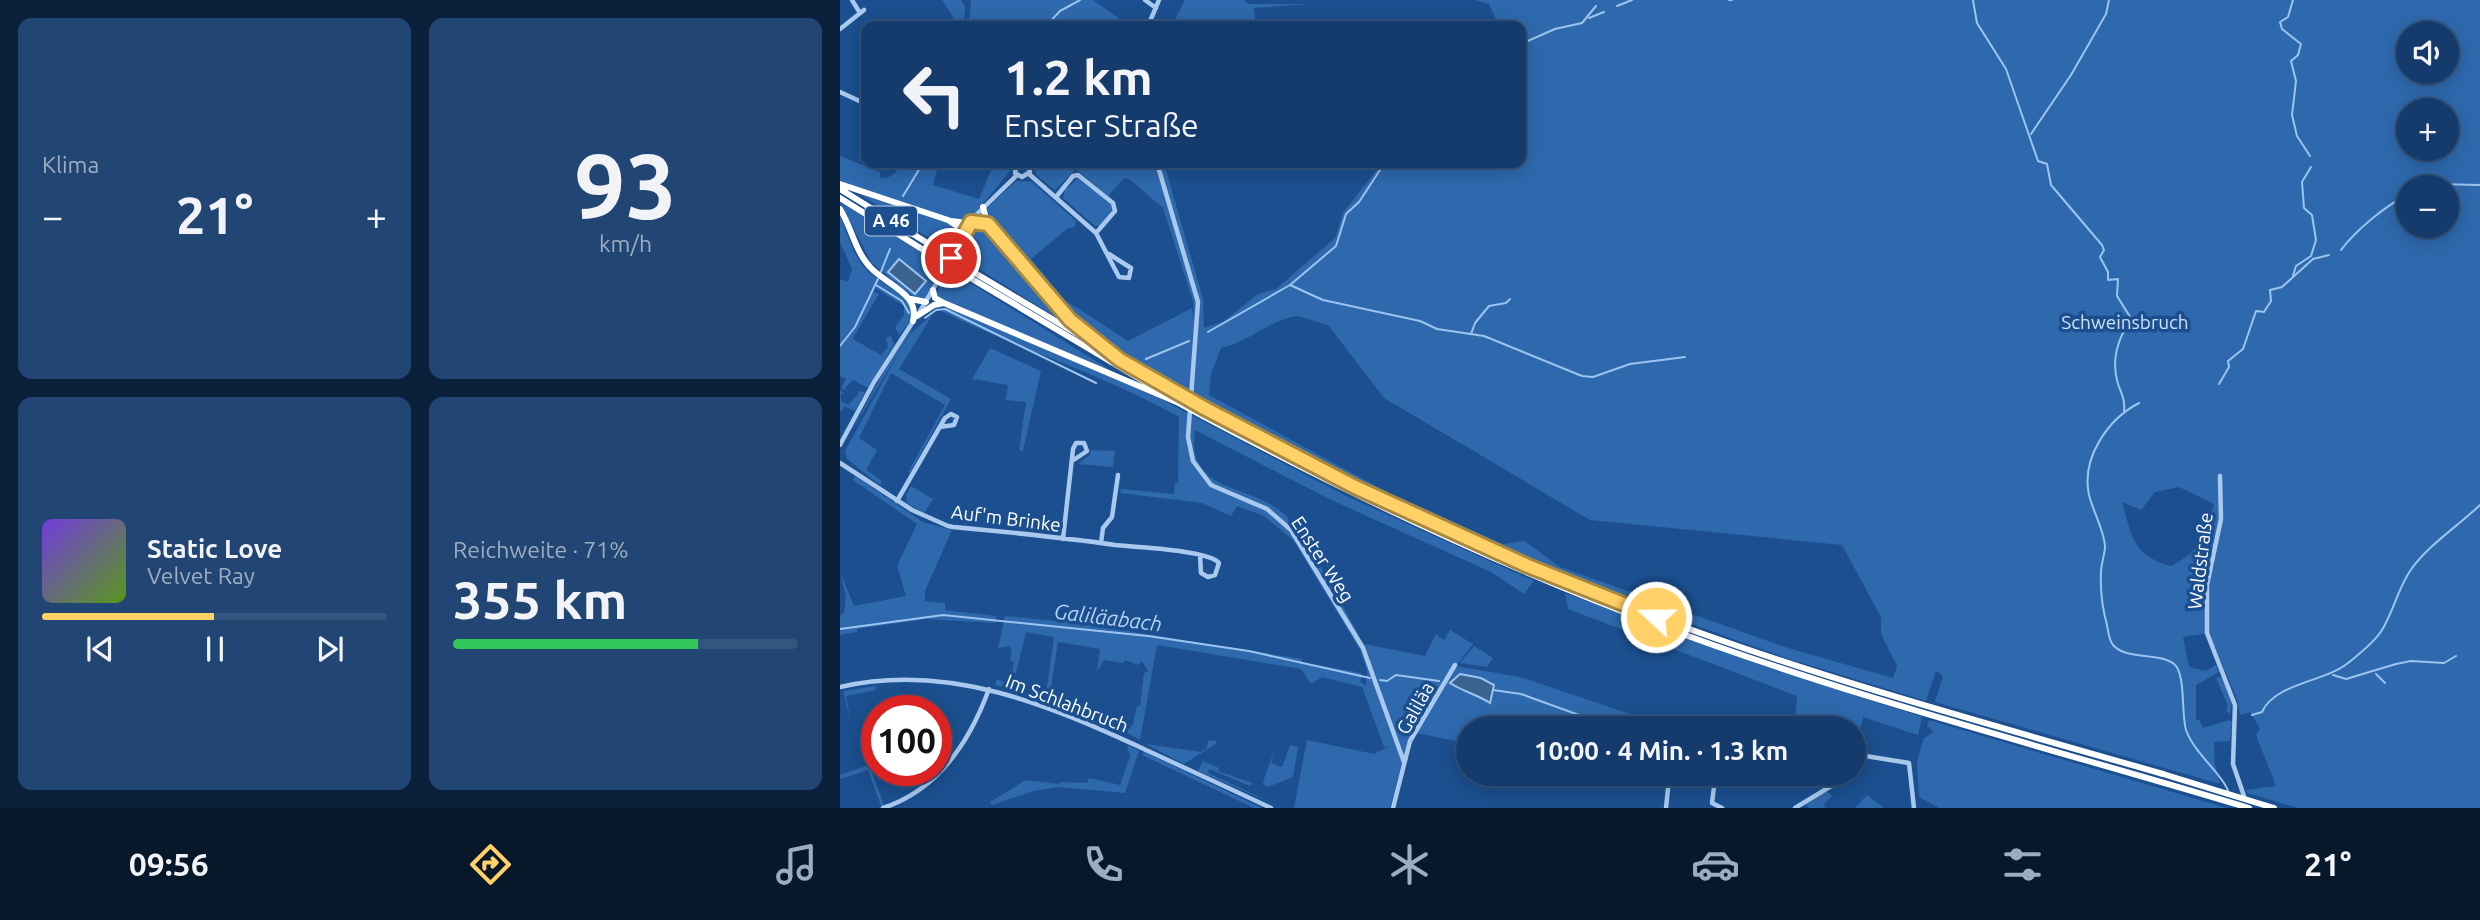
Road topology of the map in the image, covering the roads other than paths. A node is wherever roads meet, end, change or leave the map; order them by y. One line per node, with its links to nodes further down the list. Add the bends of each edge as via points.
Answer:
1 (852, 0): 6 (street, via 862,12)
2 (1145, 0): 4 (street)
3 (1158, 0): 4 (street)
4 (1156, 8): 5 (street)
5 (1150, 21)
6 (840, 29)
7 (840, 93): 8 (street)
8 (861, 102)
9 (1015, 168): 13 (street)
10 (1029, 168): 12 (street)
11 (1158, 168): 49 (street, Enster Weg, via 1198,302 1188,437 1193,461 1211,485 1267,509 1291,530 1363,648)
12 (1029, 174): 13 (street); 15 (street)
13 (1017, 175): 17 (street)
14 (840, 186): 19 (highway); 25 (highway, A 46)
15 (1056, 197): 22 (street); 22 (street, via 1078,175 1113,203 1114,212)
16 (840, 198): 25 (highway, A 46)
17 (984, 206): 20 (street); 21 (highway)
18 (840, 209): 28 (highway, via 862,257 876,274)
19 (948, 220): 20 (highway); 23 (highway)
20 (971, 222): 21 (highway); 23 (street)
21 (993, 227): 32 (highway, via 1070,320)
22 (1096, 233): 24 (street)
23 (962, 238): 27 (street)
24 (1109, 254): 24 (street, via 1119,277 1129,278 1131,268)
25 (940, 256): 26 (highway, A 46, bridge)
26 (958, 267): 32 (highway, A 46); 33 (highway, A 46)
27 (933, 290): 29 (street); 30 (highway, via 936,299)
28 (910, 298): 29 (highway); 31 (highway)
29 (926, 302): 31 (street)
30 (944, 303): 31 (highway); 33 (highway)
31 (915, 319): 35 (street)
32 (1120, 360): 33 (highway, A 46)
33 (1180, 399): 50 (highway, A 46, bridge, via 1415,524 1653,624 1866,695)
34 (940, 427): 41 (street)
35 (840, 445)
36 (840, 456): 38 (street)
37 (1072, 461): 37 (street, via 1075,444 1084,443 1087,451); 42 (street)
38 (840, 463): 41 (street, Auf'm Brinke)
39 (1118, 475): 43 (street, via 1112,517 1103,528)
40 (2220, 477): 61 (street, Waldstraße, via 2221,519 2207,585 2207,634 2235,705 2233,764)
41 (897, 501): 42 (street, Auf'm Brinke, via 953,527)
42 (1063, 539): 43 (street, Auf'm Brinke)
43 (1101, 543): 44 (street, Auf'm Brinke)
44 (1200, 555): 44 (street, via 1201,573 1215,575 1217,561)
45 (1455, 665): 49 (street, Galiläa, via 1415,730)
46 (840, 687): 47 (street, Im Schlahbruch, via 921,680)
47 (989, 689): 54 (street, via 970,733 945,767 912,794); 55 (street, Im Schlahbruch, via 1086,722)
48 (1866, 757): 60 (street, via 1909,763)
49 (1404, 762): 56 (street, Galiläa)
50 (2162, 778): 61 (highway, A 46); 62 (highway, A 46, bridge)
51 (1668, 786): 57 (street)
52 (1830, 786): 59 (street)
53 (1714, 787): 58 (street, via 1712,803)
54 (883, 808)
55 (1271, 808)
56 (1393, 808)
57 (1666, 808)
58 (1722, 808)
59 (1795, 808)
60 (1914, 808)
61 (2249, 808)
62 (2273, 808)

